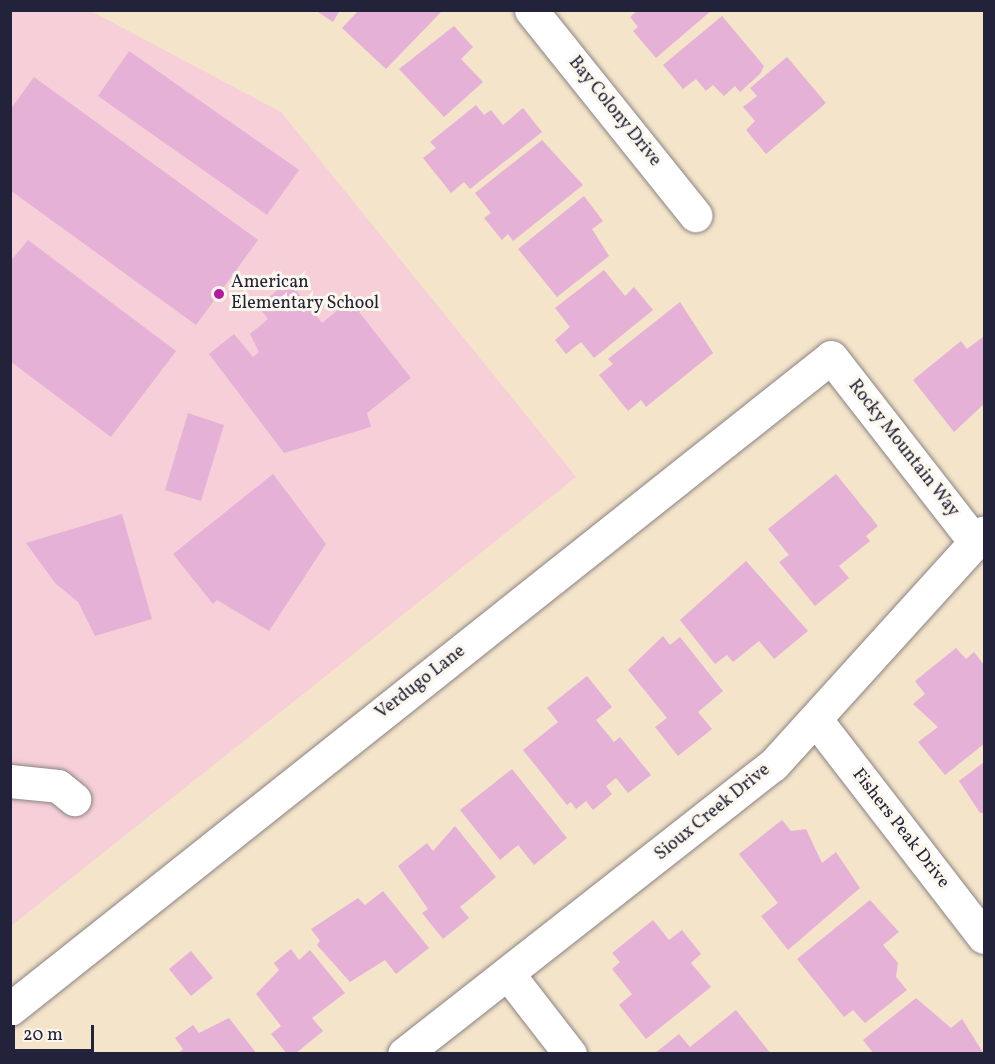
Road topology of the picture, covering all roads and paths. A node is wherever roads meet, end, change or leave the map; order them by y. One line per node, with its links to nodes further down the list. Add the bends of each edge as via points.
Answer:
1 (531, 10): 2 (street, Bay Colony Drive)
2 (695, 215)
3 (831, 357): 4 (street, Rocky Mountain Way); 10 (street, Verdugo Lane)
4 (980, 537): 5 (street, Sioux Creek Drive)
5 (816, 720): 8 (street, Fishers Peak Drive); 9 (street, Sioux Creek Drive, via 738,795)
6 (10, 782): 7 (street, via 47,783)
7 (74, 800)
8 (984, 938)
9 (508, 974): 11 (street, Sioux Creek Drive); 12 (street)
10 (10, 1009)
11 (404, 1053)
12 (570, 1053)

